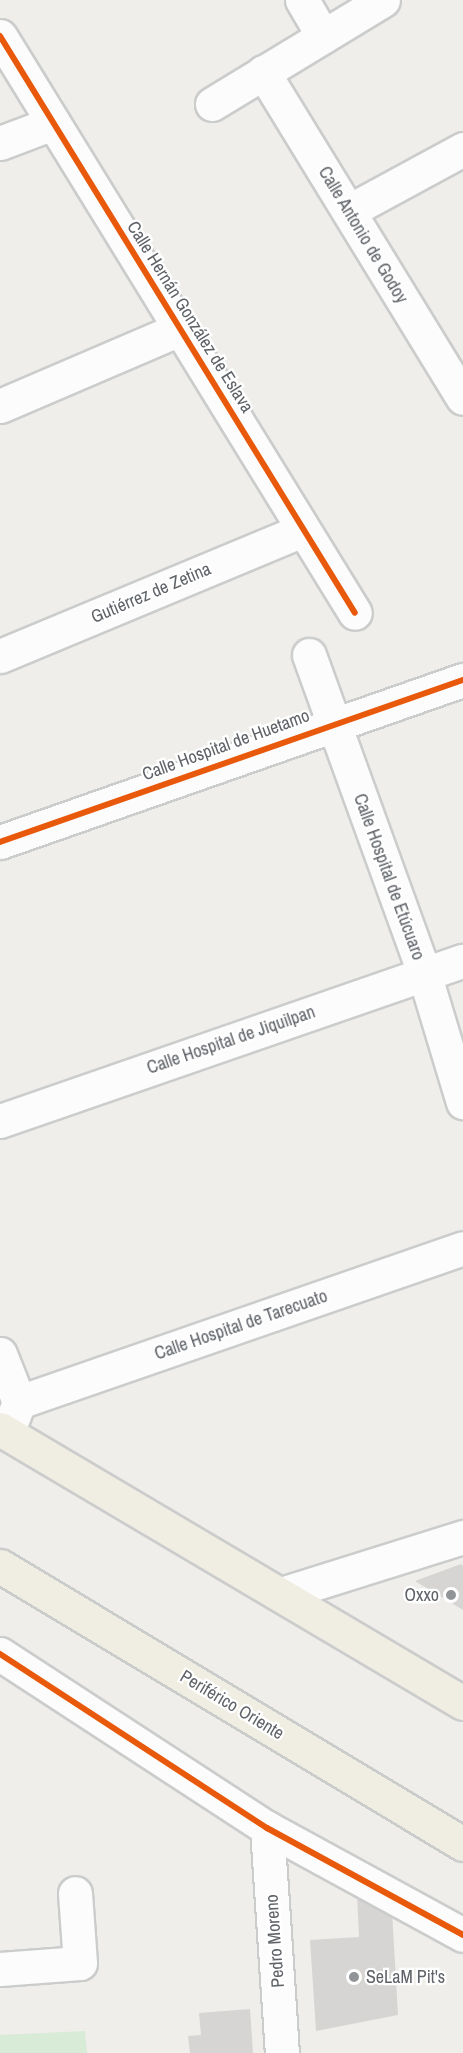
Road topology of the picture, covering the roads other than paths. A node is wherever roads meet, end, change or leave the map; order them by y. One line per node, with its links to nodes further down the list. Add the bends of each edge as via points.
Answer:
1 (302, 0): 4 (street)
2 (383, 0): 4 (street)
3 (0, 36): 7 (street, Calle Hernán González de Eslava)
4 (323, 36): 5 (street)
5 (263, 72): 6 (street); 10 (street, Calle Antonio de Godoy)
6 (212, 104)
7 (53, 123): 8 (street); 11 (street, Calle Hernán González de Eslava)
8 (0, 143)
9 (463, 149): 10 (street)
10 (349, 211): 12 (street, Calle Antonio de Godoy)
11 (180, 329): 13 (street); 14 (street, Calle Hernán González de Eslava)
12 (458, 377)
13 (0, 406)
14 (303, 530): 15 (street, Calle Hernán González de Eslava); 17 (street, Gutiérrez de Zetina)
15 (355, 613)
16 (309, 655): 19 (street, Calle Hospital de Etúcuaro)
17 (0, 656)
18 (463, 680): 19 (street, Calle Hospital de Huetamo)
19 (332, 724): 20 (street, Calle Hospital de Huetamo); 22 (street, Calle Hospital de Etúcuaro)
20 (0, 842)
21 (463, 962): 22 (street, Calle Hospital de Jiquilpan)
22 (424, 973): 23 (street, Calle Hospital de Etúcuaro); 24 (street, Calle Hospital de Jiquilpan)
23 (463, 1102)
24 (0, 1121)
25 (463, 1248): 27 (street, Calle Hospital de Tarecuato)
26 (0, 1354): 27 (street)
27 (19, 1402): 28 (street)
28 (3, 1431): 31 (highway)
29 (460, 1541): 31 (street)
30 (0, 1566): 36 (highway, Periférico Oriente)
31 (281, 1594): 34 (highway)
32 (0, 1654): 33 (street)
33 (14, 1677): 35 (street)
34 (463, 1702)
35 (267, 1828): 38 (street); 40 (street, Pedro Moreno)
36 (463, 1844)
37 (75, 1893): 39 (street, via 80,1963)
38 (463, 1935)
39 (0, 1969)
40 (282, 2053)

